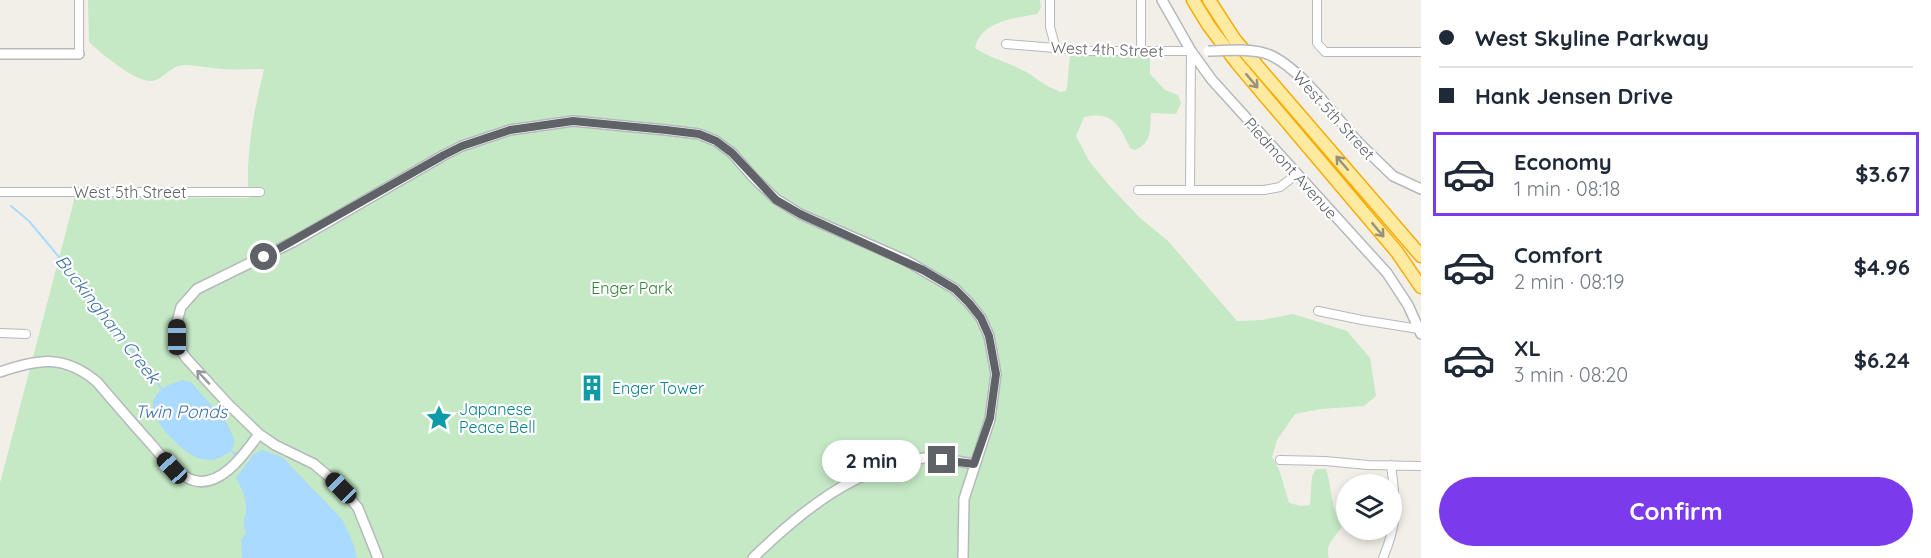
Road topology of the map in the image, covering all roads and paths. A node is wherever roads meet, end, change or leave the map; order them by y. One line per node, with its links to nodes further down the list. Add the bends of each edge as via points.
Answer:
1 (79, 0): 15 (street)
2 (1050, 0): 9 (street, via 1050,27)
3 (1141, 0): 10 (street)
4 (1162, 0): 11 (street, Piedmont Avenue)
5 (1193, 0): 23 (highway, Piedmont Avenue, one-way to 23, via 1237,63 1397,252)
6 (1209, 0): 22 (highway, one-way to 6, via 1235,40)
7 (1317, 0): 13 (street, via 1316,37 1320,48 1331,53)
8 (1006, 44): 9 (street, West 4th Street)
9 (1056, 49): 10 (street, West 4th Street)
10 (1141, 51): 11 (street, West 4th Street)
11 (1191, 51): 12 (street, West 4th Street); 16 (street, Piedmont Avenue, via 1220,90); 19 (street)
12 (1208, 51): 17 (street, West 5th Street, bridge, via 1257,52 1279,59 1393,177)
13 (1421, 52)
14 (0, 54): 15 (street)
15 (79, 54)
16 (1297, 174): 19 (street, via 1284,185 1269,189); 25 (street, Piedmont Avenue, via 1387,273)
17 (1421, 189)
18 (1138, 190): 19 (street)
19 (1190, 190)
20 (0, 192): 21 (street, West 5th Street)
21 (260, 192)
22 (1421, 256)
23 (1421, 287)
24 (1318, 310): 25 (street)
25 (1420, 332)
26 (0, 333): 27 (street)
27 (26, 334)
28 (0, 372): 29 (street, via 48,360 86,372 172,468 188,479 211,480 234,466)
29 (259, 434): 31 (street, one-way to 31, via 180,349 177,322 186,299 207,283 293,242 462,146 510,130 573,121 699,134 716,141 776,200 905,260 955,289 981,318 989,336 996,374 990,418); 34 (street, via 314,464 341,488 358,508)
30 (1281, 460): 32 (street)
31 (974, 464): 35 (street, via 926,458 866,475 824,496); 36 (street, via 964,499)
32 (1391, 465): 33 (street); 37 (street, via 1396,515)
33 (1421, 466)
34 (378, 558)
35 (753, 558)
36 (963, 558)
37 (1383, 558)

